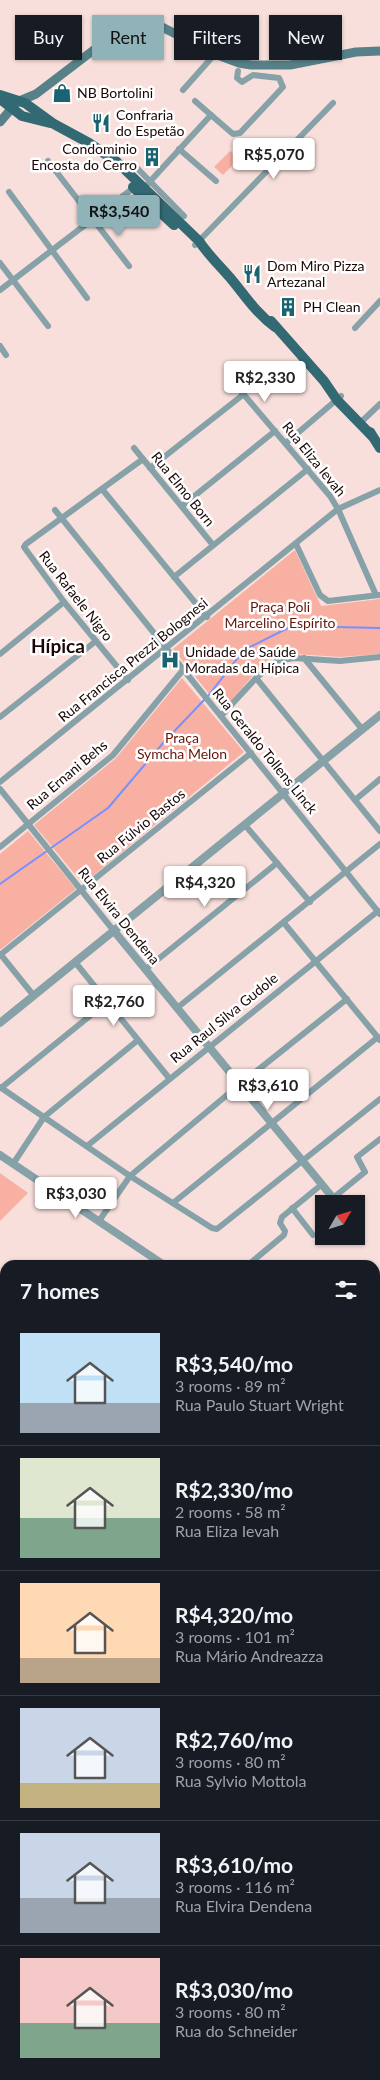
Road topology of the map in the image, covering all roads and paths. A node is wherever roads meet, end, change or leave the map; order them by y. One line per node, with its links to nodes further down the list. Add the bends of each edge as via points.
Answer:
1 (174, 33): 7 (main road, via 160,26 134,23)
2 (380, 51): 4 (main road, via 262,67)
3 (210, 60): 6 (street)
4 (230, 60)
5 (238, 71): 15 (street, via 237,78 242,82 254,75 276,76 283,87 240,134 233,134)
6 (183, 90)
7 (36, 94): 10 (main road); 13 (main road)
8 (0, 95): 10 (main road)
9 (0, 99): 14 (main road)
10 (21, 101): 13 (main road); 14 (main road)
11 (195, 101): 15 (street)
12 (333, 104): 27 (street)
13 (31, 106): 16 (main road); 18 (main road)
14 (12, 109): 16 (main road); 17 (main road)
15 (211, 115): 19 (street)
16 (22, 116): 17 (main road); 18 (main road)
17 (0, 122)
18 (54, 124): 23 (main road, via 89,143 113,167)
19 (180, 149): 22 (street); 23 (street)
20 (48, 161): 26 (street)
21 (136, 167): 23 (street)
22 (216, 181)
23 (142, 185): 25 (street); 26 (street); 27 (main road)
24 (9, 192): 28 (street)
25 (184, 216)
26 (92, 221): 28 (street); 30 (street)
27 (198, 243): 41 (main road, via 262,318 275,326)
28 (52, 251): 31 (street); 33 (street)
29 (0, 263): 31 (street)
30 (129, 266)
31 (13, 281): 32 (street); 35 (street)
32 (0, 290)
33 (87, 298)
34 (380, 301): 36 (street)
35 (48, 326)
36 (355, 328)
37 (0, 346): 38 (street)
38 (6, 355)
39 (228, 376): 40 (street, Rua Eliza Ievah)
40 (244, 394): 44 (street, Rua Eliza Ievah); 49 (street)
41 (339, 398): 43 (main road); 45 (street)
42 (380, 404): 43 (street)
43 (361, 422): 47 (main road)
44 (275, 431): 45 (street, Rua Eliza Ievah); 53 (street)
45 (286, 443): 50 (street, Rua Eliza Ievah)
46 (134, 448): 48 (street, Rua Elmo Born)
47 (380, 448)
48 (143, 459): 49 (street, Rua Elmo Born); 51 (street, Rua Rafaele Nigro)
49 (150, 468): 53 (street, Rua Elmo Born)
50 (308, 469): 55 (street, Rua Eliza Ievah); 58 (street)
51 (102, 489): 56 (street, Rua Rafaele Nigro); 59 (street)
52 (380, 490): 55 (street, Rua Francisca Prezzi Bolognesi)
53 (182, 506): 58 (street, Rua Elmo Born)
54 (55, 510): 56 (street, Rua Geraldo Tollens Linck)
55 (338, 510): 57 (street, Rua Francisca Prezzi Bolognesi); 60 (street, Rua Eliza Ievah)
56 (61, 517): 61 (street, Rua Rafaele Nigro, via 24,547); 64 (street, Rua Geraldo Tollens Linck)
57 (296, 544): 60 (street, via 324,600); 62 (street, Rua Francisca Prezzi Bolognesi)
58 (213, 545): 59 (street)
59 (174, 577): 62 (street)
60 (378, 595)
61 (64, 602): 63 (street, Rua Rafaele Nigro); 65 (street)
62 (207, 617): 64 (street, Rua Francisca Prezzi Bolognesi)
63 (96, 641): 70 (street, Rua Rafaele Nigro); 73 (street)
64 (167, 650): 68 (street, Rua Geraldo Tollens Linck); 70 (street, Rua Francisca Prezzi Bolognesi)
65 (0, 654)
66 (380, 657): 67 (street, via 340,662)
67 (304, 658): 69 (street, via 276,661); 74 (street)
68 (184, 670): 72 (street, Rua Geraldo Tollens Linck); 82 (street, Rua Ernani Behs, via 113,755)
69 (256, 678): 72 (street); 76 (street)
70 (128, 680): 78 (street, Rua Francisca Prezzi Bolognesi)
71 (380, 715): 74 (street)
72 (221, 716): 75 (street, Rua Geraldo Tollens Linck)
73 (0, 717)
74 (362, 729): 76 (street)
75 (251, 753): 80 (street, Rua Geraldo Tollens Linck); 89 (street, Rua Fúlvio Bastos)
76 (324, 760): 80 (street); 81 (street)
77 (380, 779): 81 (street)
78 (0, 782)
79 (0, 789): 82 (street, Rua Elvira Dendena)
80 (283, 794): 83 (street); 88 (street, Rua Geraldo Tollens Linck)
81 (355, 800): 84 (street)
82 (28, 825): 86 (street, Rua Ernani Behs); 89 (street, Rua Elvira Dendena)
83 (245, 825): 87 (street); 93 (street)
84 (380, 831)
85 (380, 844): 88 (street)
86 (0, 847)
87 (276, 863): 90 (street); 97 (street)
88 (346, 872): 90 (street); 91 (street, Rua Geraldo Tollens Linck)
89 (81, 890): 93 (street, Rua Elvira Dendena); 94 (street, Rua Fúlvio Bastos)
90 (310, 902): 92 (street)
91 (379, 913): 95 (street, Rua Raul Silva Gudole)
92 (284, 924): 95 (street); 101 (street)
93 (114, 931): 96 (street); 97 (street, Rua Elvira Dendena)
94 (0, 955): 98 (street)
95 (315, 961): 99 (street); 105 (street, Rua Raul Silva Gudole)
96 (75, 962): 98 (street); 100 (street)
97 (146, 970): 101 (street, Rua Elvira Dendena)
98 (34, 996): 102 (street)
99 (347, 999): 103 (street); 107 (street)
100 (107, 1002): 104 (street); 108 (street)
101 (178, 1008): 105 (street, Rua Elvira Dendena)
102 (0, 1023)
103 (379, 1038): 111 (street)
104 (138, 1040): 106 (street); 110 (street)
105 (208, 1047): 106 (street, Rua Raul Silva Gudole); 107 (street, Rua Elvira Dendena)
106 (170, 1078): 113 (street, Rua Raul Silva Gudole)
107 (239, 1085): 111 (street, Rua Elvira Dendena); 117 (street)
108 (1, 1087): 110 (street)
109 (380, 1099): 115 (street)
110 (44, 1117): 113 (street); 116 (street)
111 (270, 1123): 115 (street, Rua Elvira Dendena); 121 (street)
112 (380, 1139): 120 (street, via 358,1157 365,1169 363,1174)
113 (87, 1146): 117 (street)
114 (0, 1155): 116 (street)
115 (302, 1162): 118 (street, Rua Elvira Dendena); 121 (street, via 217,1229)
116 (13, 1164): 123 (street)
117 (130, 1176): 121 (street); 123 (street)
118 (321, 1185): 119 (street, Rua Elvira Dendena); 122 (street)
119 (330, 1195)
120 (337, 1195)
121 (173, 1203)
122 (292, 1208): 124 (street); 126 (street, via 280,1219 284,1235)
123 (99, 1222): 125 (street)
124 (313, 1235)
125 (156, 1260)
126 (254, 1260)

